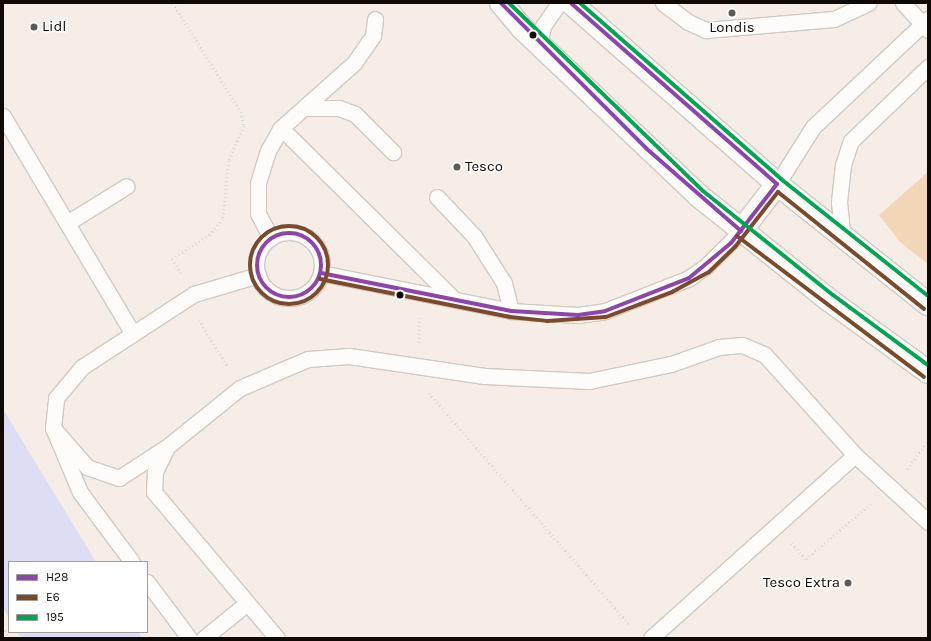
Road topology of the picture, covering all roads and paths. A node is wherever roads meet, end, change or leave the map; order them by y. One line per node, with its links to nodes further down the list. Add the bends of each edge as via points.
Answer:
1 (172, 3): 26 (path, via 241,112 244,126 229,161 223,219 210,235 172,259)
2 (500, 3): 10 (street)
3 (559, 3): 10 (lane, via 543,26)
4 (571, 3): 16 (street)
5 (663, 3): 6 (lane, via 688,22 706,30 834,19)
6 (868, 3)
7 (903, 3): 9 (lane)
8 (375, 19): 12 (lane, via 373,36 354,63)
9 (926, 24): 16 (lane, via 813,127)
10 (539, 44): 20 (street, via 647,149)
11 (928, 67): 22 (lane, via 851,141 843,165 839,202)
12 (306, 108): 14 (lane); 15 (lane, via 339,108 355,114)
13 (3, 116): 19 (lane)
14 (281, 128): 21 (lane, via 268,151 258,183 258,214); 27 (lane)
15 (393, 152)
16 (777, 184): 20 (street); 22 (street)
17 (127, 186): 19 (lane)
18 (437, 197): 29 (lane, via 474,236 504,283)
19 (68, 223): 30 (lane)
20 (741, 231): 29 (lane, via 705,267 689,278 605,311 547,315); 32 (street)
21 (271, 238): 23 (lane, via 293,232 303,235 319,251); 24 (lane, via 258,255)
22 (843, 240): 28 (street)
23 (321, 273): 24 (lane, via 310,291 290,297 271,291); 25 (lane)
24 (258, 275): 26 (lane)
25 (419, 291): 27 (lane); 31 (path)
26 (190, 297): 30 (lane); 33 (path)
27 (452, 298): 29 (lane)
28 (928, 304)
29 (511, 310)
30 (132, 332): 34 (lane, via 82,367 56,398)
31 (419, 367): 33 (lane, via 348,356 308,359); 37 (lane, via 540,381 589,381 671,364 719,346 742,345 765,355); 44 (path, via 423,386)
32 (928, 372)
33 (240, 388): 36 (lane)
34 (53, 428): 36 (lane, via 87,468 119,478); 41 (lane, via 80,492)
35 (928, 441): 38 (path)
36 (168, 446): 43 (lane, via 155,472 154,492)
37 (855, 455): 38 (lane); 40 (lane)
38 (891, 488): 39 (lane); 40 (path, via 806,559)
39 (928, 522)
40 (777, 527): 50 (lane)
41 (131, 561)
42 (148, 583): 47 (lane)
43 (247, 602): 48 (lane); 49 (lane)
44 (632, 626)
45 (3, 627): 46 (path)
46 (10, 638)
47 (189, 638)
48 (204, 638)
49 (277, 638)
50 (651, 638)

